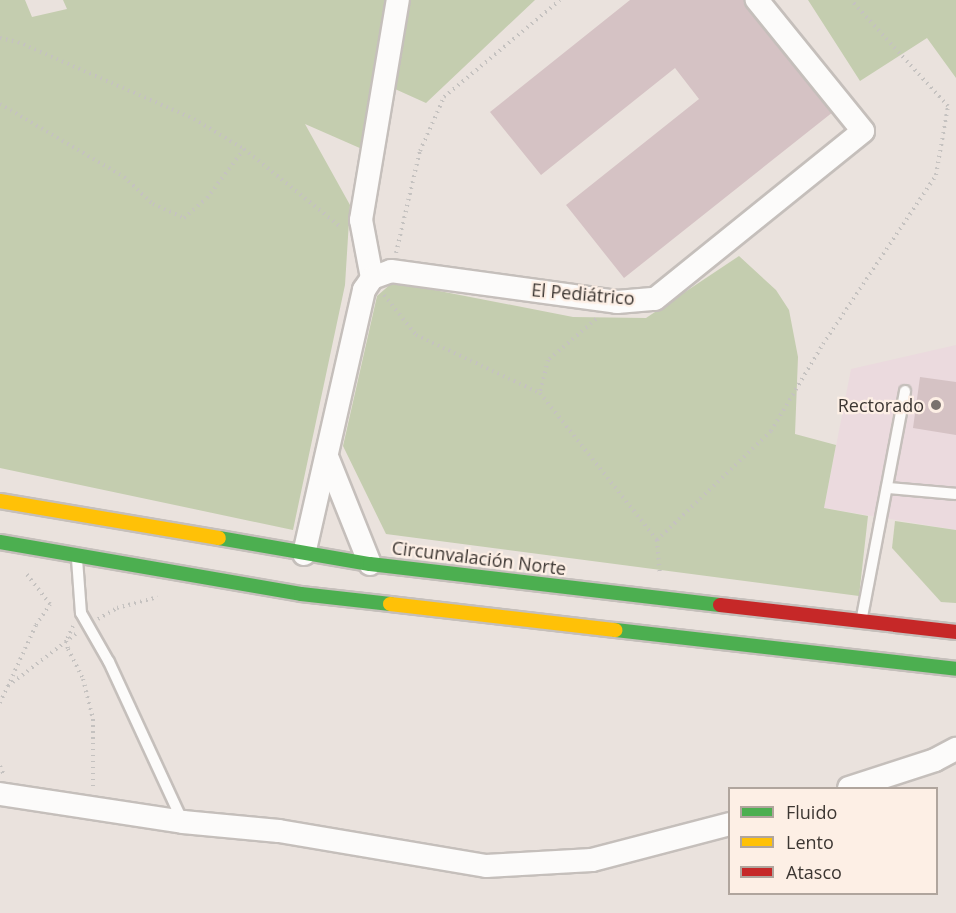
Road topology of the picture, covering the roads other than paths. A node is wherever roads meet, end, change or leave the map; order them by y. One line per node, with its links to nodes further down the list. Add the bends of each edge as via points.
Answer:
1 (398, 0): 3 (street, via 361,220 367,255)
2 (758, 0): 3 (street, El Pediátrico, via 863,130 655,299 617,302)
3 (381, 274): 5 (street, via 364,290)
4 (905, 391): 6 (lane)
5 (328, 459): 11 (street); 12 (street)
6 (888, 488): 7 (lane); 16 (lane)
7 (956, 494)
8 (0, 501): 12 (highway, Circunvalación Norte)
9 (0, 542): 10 (highway, Circunvalación Norte)
10 (77, 555): 13 (highway, Circunvalación Norte); 21 (lane, via 81,613 109,662)
11 (370, 564): 12 (highway, Circunvalación Norte); 16 (highway, Circunvalación Norte, via 663,598)
12 (306, 568): 13 (highway); 14 (highway)
13 (272, 589): 14 (highway, Circunvalación Norte)
14 (338, 598): 16 (highway, Circunvalación Norte)
15 (956, 632): 16 (highway, Circunvalación Norte)
16 (859, 640): 17 (highway, Circunvalación Norte)
17 (956, 669)
18 (956, 749): 19 (street)
19 (855, 787)
20 (0, 794): 21 (street)
21 (183, 822): 22 (street, via 279,831 486,866 592,860)
22 (728, 824)

